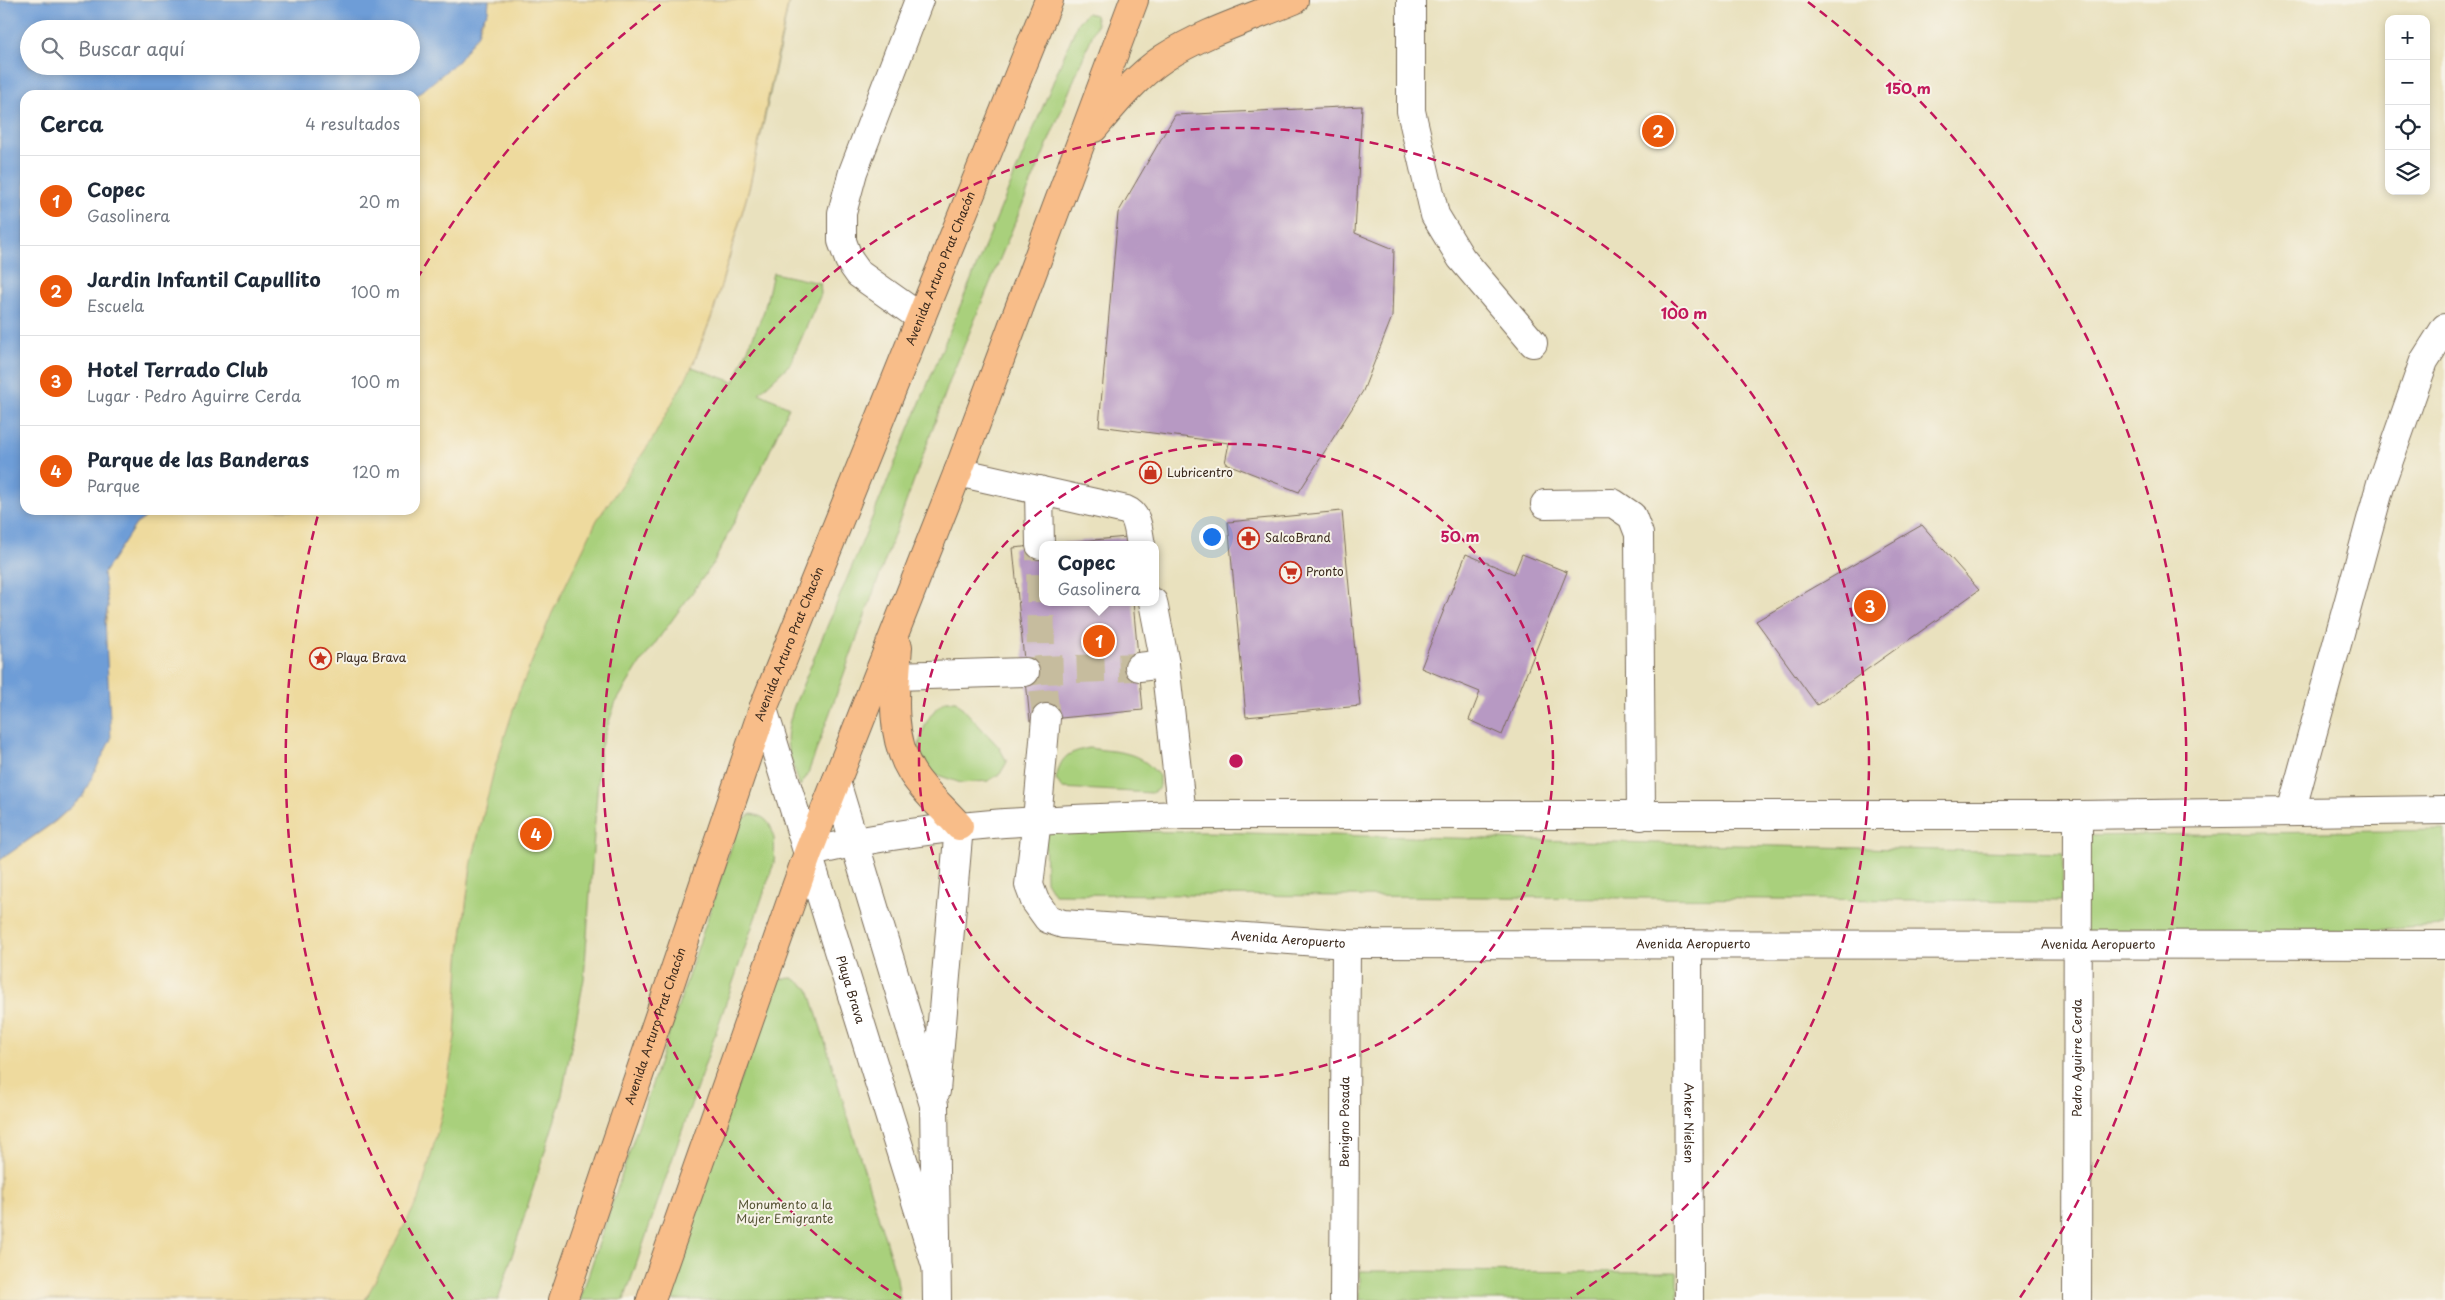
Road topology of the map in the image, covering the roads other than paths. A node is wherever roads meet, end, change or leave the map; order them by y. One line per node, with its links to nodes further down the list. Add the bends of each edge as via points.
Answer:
1 (919, 0): 7 (street, via 853,172 842,213 842,241 849,260 860,274)
2 (1049, 0): 7 (main road, Avenida Arturo Prat Chacón)
3 (1134, 0): 6 (main road)
4 (1294, 0): 6 (main road, via 1192,42 1163,59 1122,94)
5 (1410, 0): 9 (street, via 1411,111 1436,215 1461,258)
6 (1080, 144): 10 (main road)
7 (921, 318): 19 (main road, Avenida Arturo Prat Chacón)
8 (2445, 328): 23 (street, via 2424,361 2381,483)
9 (1533, 344)
10 (958, 472): 11 (street); 16 (main road)
11 (1039, 490): 13 (street); 14 (street, via 1132,512)
12 (1545, 504): 26 (street, via 1613,503 1632,516 1639,534)
13 (1040, 541)
14 (1140, 541)
15 (1153, 606): 24 (street, via 1152,666)
16 (900, 617): 18 (main road); 21 (main road)
17 (1025, 672): 18 (street)
18 (896, 676): 28 (main road, via 894,701 898,736 911,771)
19 (763, 710): 30 (street, Playa Brava); 37 (main road, Avenida Arturo Prat Chacón)
20 (1046, 718): 27 (street)
21 (836, 782): 29 (street, Playa Brava); 30 (main road)
22 (2445, 810): 23 (street)
23 (2291, 812): 25 (street)
24 (1182, 815): 26 (street); 27 (street)
25 (2078, 815): 26 (street); 33 (street, Pedro Aguirre Cerda)
26 (1641, 816)
27 (1037, 820): 28 (street); 31 (street, Avenida Aeropuerto, via 1028,885 1048,919 1064,924)
28 (959, 826): 29 (street); 35 (street)
29 (853, 841): 30 (street); 35 (street, Playa Brava)
30 (808, 853): 36 (street, Playa Brava); 38 (main road)
31 (1346, 944): 32 (street, Avenida Aeropuerto); 40 (street, Benigno Posada)
32 (1688, 944): 33 (street, Avenida Aeropuerto); 41 (street, Anker Nielsen)
33 (2078, 944): 34 (street, Avenida Aeropuerto); 42 (street, Pedro Aguirre Cerda)
34 (2445, 945)
35 (934, 1104): 36 (street, Playa Brava)
36 (937, 1269): 39 (street, Playa Brava)
37 (562, 1300)
38 (651, 1300)
39 (937, 1300)
40 (1344, 1300)
41 (1689, 1300)
42 (2077, 1300)

